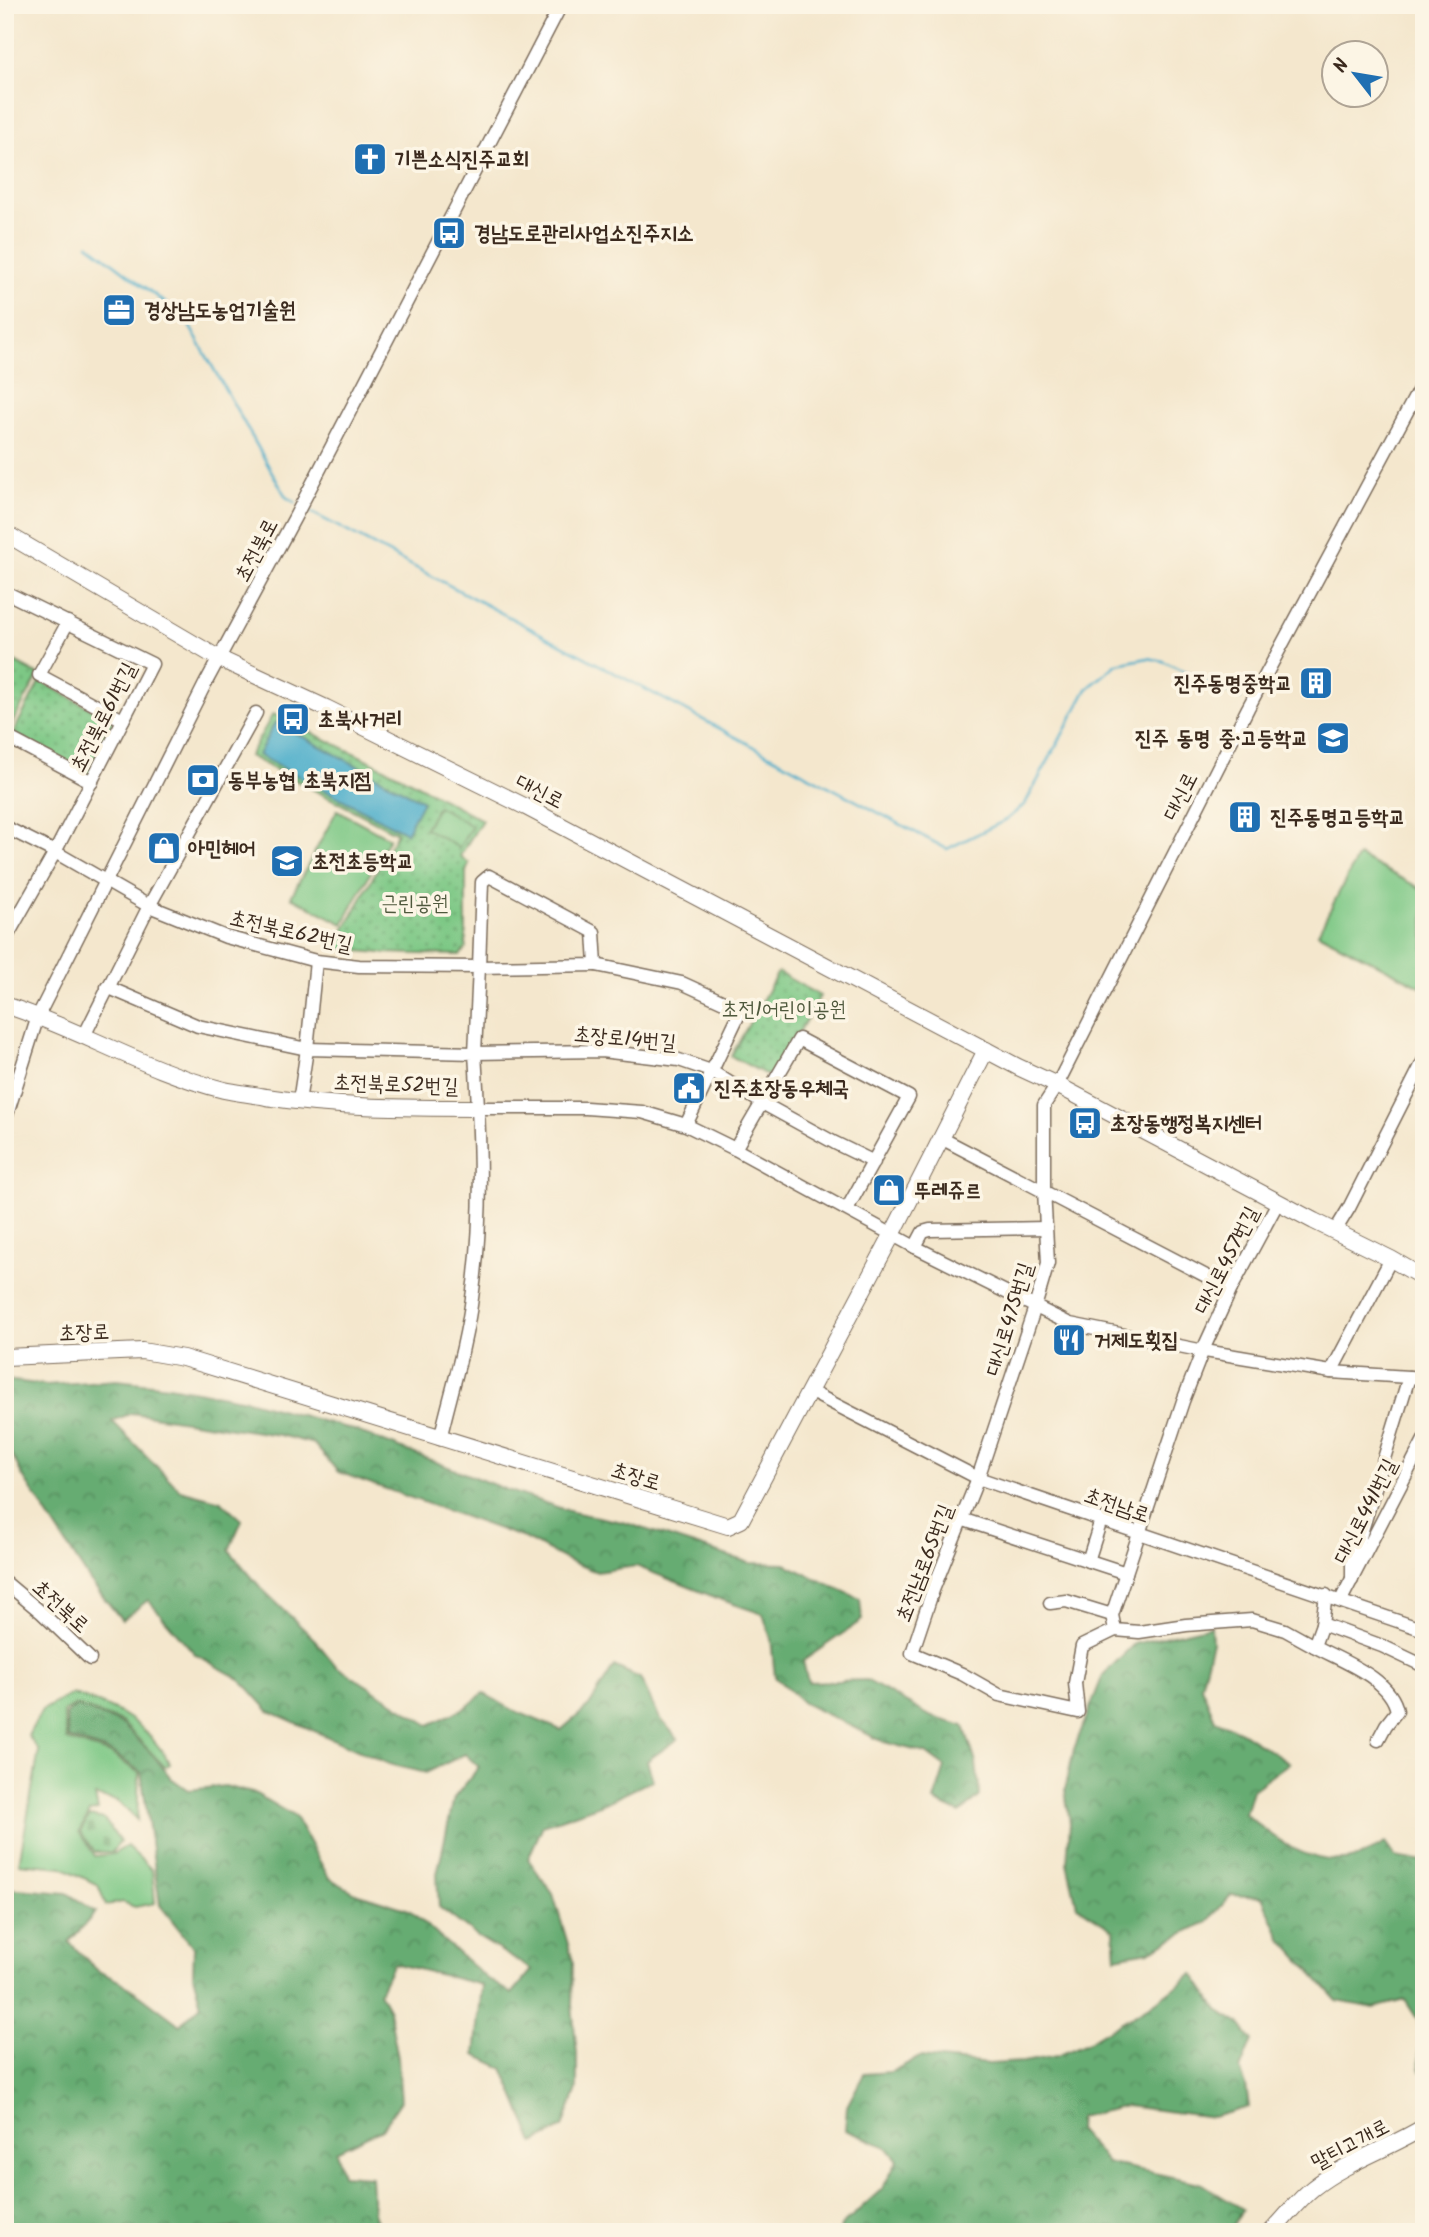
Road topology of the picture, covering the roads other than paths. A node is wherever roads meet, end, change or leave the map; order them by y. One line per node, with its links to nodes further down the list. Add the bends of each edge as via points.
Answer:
1 (561, 5): 6 (street, 초전북로)
2 (1424, 380): 28 (street, 대신로, via 1248,708)
3 (5, 533): 6 (street, 대신로)
4 (7, 598): 5 (street, 초전북로61번길)
5 (68, 622): 8 (street, via 39,675); 8 (street, 초전북로61번길, via 152,664)
6 (218, 658): 13 (street, 초전북로); 24 (street, 대신로, via 526,807)
7 (256, 713): 14 (street)
8 (123, 720): 10 (street, 초전북로61번길)
9 (5, 745): 10 (street, via 9,738)
10 (92, 782): 12 (street, 초전북로61번길)
11 (5, 827): 12 (street)
12 (55, 852): 13 (street); 15 (street, 초전북로61번길)
13 (106, 880): 14 (street, 초전북로62번길); 21 (street, 초전북로)
14 (149, 906): 16 (street, 초전북로62번길, via 226,937); 19 (street)
15 (5, 940)
16 (316, 961): 18 (street, 초전북로62번길); 23 (street)
17 (596, 965): 18 (street, 초전북로62번길); 18 (street, via 594,932 489,876 482,882); 27 (street, 초전북로62번길, via 682,983 741,1010)
18 (479, 967): 25 (street)
19 (107, 987): 22 (street); 23 (street, 초전북로52번길, via 198,1026)
20 (5, 1005): 21 (street, 초전북로52번길)
21 (38, 1016): 22 (street, 초전북로52번길); 32 (street, 초전북로)
22 (84, 1036): 29 (street, 초전북로52번길, via 147,1065 224,1090)
23 (307, 1049): 25 (street, 초전북로52번길); 29 (street, 초전북로52번길)
24 (986, 1050): 28 (street, 대신로); 34 (street, 초장로)
25 (475, 1053): 27 (street, 초장로14번길, via 601,1051 679,1060); 31 (street, 초전북로52번길)
26 (1424, 1060): 41 (street)
27 (711, 1071): 30 (street, 초장로14번길); 33 (street)
28 (1057, 1085): 37 (street, 대신로475번길, via 1044,1105); 38 (street, 대신로)
29 (299, 1102): 31 (street, 초전북로52번길)
30 (762, 1103): 35 (street); 36 (street); 36 (street, via 799,1039 909,1097)
31 (479, 1108): 33 (street, via 642,1112); 54 (street, via 477,1259 472,1301)
32 (5, 1121)
33 (686, 1125): 35 (street)
34 (941, 1138): 37 (street); 42 (street, 초장로)
35 (735, 1149): 39 (street)
36 (874, 1162): 39 (street)
37 (1044, 1190): 40 (street, 대신로475번길); 46 (street)
38 (1278, 1202): 41 (street, 대신로); 46 (street, 대신로457번길)
39 (847, 1209): 42 (street)
40 (1046, 1228): 43 (street, via 930,1230 923,1232); 47 (street, 대신로475번길, via 1048,1263)
41 (1335, 1231): 44 (street, 대신로)
42 (891, 1235): 43 (street); 53 (street, 초장로)
43 (915, 1247): 47 (street)
44 (1391, 1259): 45 (street, 대신로); 50 (street)
45 (1424, 1278)
46 (1231, 1289): 48 (street, 대신로457번길)
47 (1035, 1307): 48 (street, via 1070,1324); 56 (street, 대신로475번길)
48 (1203, 1350): 50 (street); 59 (street, 대신로457번길)
49 (5, 1357): 54 (street, 초장로, via 142,1352 184,1359)
50 (1331, 1372): 51 (street)
51 (1409, 1377): 52 (street); 62 (street, via 1352,1563)
52 (1424, 1378)
53 (809, 1391): 54 (street, 초장로, via 741,1520 728,1526); 56 (street, 초전남로)
54 (440, 1439)
55 (1424, 1440): 62 (street, 대신로441번길)
56 (978, 1478): 57 (street, 초전남로65번길); 58 (street, 초전남로)
57 (961, 1519): 60 (street); 69 (street, 초전남로65번길, via 912,1653 999,1695 1078,1712 1075,1683 1082,1646)
58 (1101, 1520): 59 (street, 초전남로); 60 (street)
59 (1139, 1533): 61 (street, 대신로457번길); 64 (street, 초전남로)
60 (1088, 1561): 61 (street)
61 (1126, 1573): 67 (street, 대신로457번길)
62 (1352, 1580): 65 (street, 대신로441번길)
63 (5, 1582): 72 (street, 초전북로)
64 (1326, 1595): 65 (street, 초전남로); 68 (street)
65 (1341, 1601): 70 (street, 초전남로)
66 (1050, 1603): 67 (street, via 1066,1601)
67 (1112, 1615): 69 (street)
68 (1322, 1623): 71 (street); 73 (street)
69 (1115, 1630): 71 (street, via 1139,1632 1252,1620 1285,1630)
70 (1424, 1630)
71 (1314, 1647): 74 (street, via 1386,1688 1397,1711)
72 (90, 1659)
73 (1424, 1666)
74 (1378, 1740)
75 (1424, 2127): 76 (street, 말티고개로, via 1312,2189)
76 (1271, 2232)

